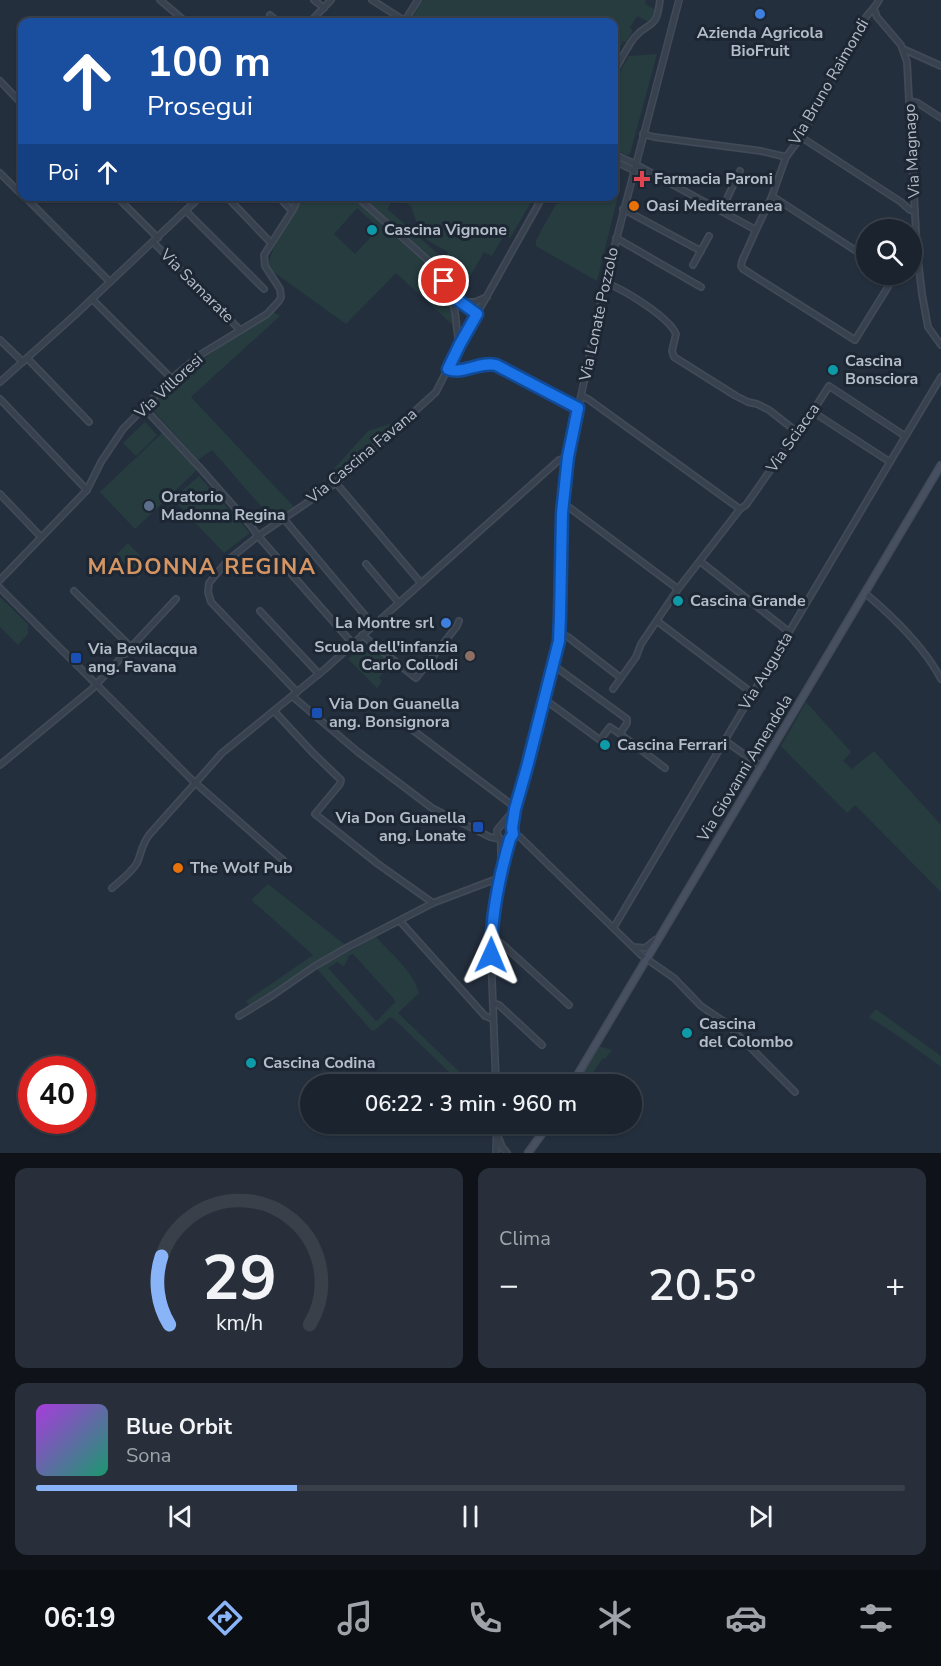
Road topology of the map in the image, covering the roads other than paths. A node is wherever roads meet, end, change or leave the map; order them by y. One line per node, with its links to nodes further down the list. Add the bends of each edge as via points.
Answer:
1 (160, 0): 12 (street)
2 (314, 0): 9 (street)
3 (331, 0): 9 (street)
4 (372, 0): 15 (street)
5 (418, 0): 16 (street)
6 (660, 0): 18 (street, via 658,16 636,36)
7 (679, 0): 24 (street, Via Lonate Pozzolo)
8 (879, 0): 10 (street)
9 (324, 8): 14 (street)
10 (874, 9): 17 (street, Via Magnago); 25 (street, Via Bruno Raimondi, via 864,20)
11 (270, 15): 13 (street)
12 (181, 18)
13 (273, 18)
14 (314, 18)
15 (398, 18)
16 (407, 18)
17 (903, 49): 19 (street); 22 (street, Via Magnago)
18 (618, 65)
19 (941, 66)
20 (0, 81): 21 (street)
21 (18, 100)
22 (910, 101): 23 (street); 43 (street, Via Magnago)
23 (941, 118)
24 (643, 134): 27 (street, Via Bruno Raimondi); 29 (street, Via Lonate Pozzolo)
25 (801, 137): 27 (street, Via Bruno Raimondi); 42 (street)
26 (618, 157): 29 (street)
27 (786, 157): 33 (street)
28 (618, 162): 29 (street)
29 (634, 167): 44 (street, Via Lonate Pozzolo); 47 (street)
30 (740, 171): 47 (street)
31 (0, 173): 32 (street)
32 (18, 191)
33 (772, 196): 50 (street); 56 (street)
34 (28, 201): 58 (street)
35 (120, 201): 53 (street)
36 (196, 201): 45 (street, Via Samarate)
37 (230, 201): 54 (street)
38 (283, 201): 46 (street)
39 (297, 201): 46 (street)
40 (362, 201): 64 (street, via 434,266)
41 (540, 201): 65 (street, Via Cascina Favana)
42 (902, 202): 43 (street); 48 (street)
43 (915, 202): 48 (street, Via Magnago)
44 (623, 209): 52 (street, Via Lonate Pozzolo); 55 (street)
45 (186, 211): 53 (street, Via Samarate); 63 (street)
46 (292, 211): 54 (street)
47 (721, 211): 50 (street)
48 (915, 211): 49 (street, Via Magnago)
49 (915, 219)
50 (756, 230): 60 (street, via 742,261 743,269 855,340)
51 (709, 236): 55 (street)
52 (616, 238): 59 (street, Via Lonate Pozzolo); 62 (street)
53 (155, 240): 58 (street, Via Samarate); 69 (street, Via Samarate)
54 (270, 243): 69 (street, Via Villoresi, via 264,263 280,289 280,299 267,314)
55 (700, 251): 57 (street)
56 (856, 251)
57 (693, 265)
58 (111, 282): 66 (street, Via Samarate)
59 (604, 283): 78 (street, Via Lonate Pozzolo); 84 (street, via 626,293 670,324 676,334 674,357 736,396 764,407)
60 (888, 285)
61 (921, 285): 72 (street, Via Magnago, via 927,324)
62 (701, 287)
63 (264, 289)
64 (450, 292): 67 (street); 71 (street)
65 (487, 297): 67 (street); 68 (street, Via Cascina Favana)
66 (92, 300): 73 (street, Via Samarate); 76 (street)
67 (461, 302): 68 (street)
68 (477, 314): 71 (street, Via Cascina Favana)
69 (240, 330): 76 (street, Via Villoresi, via 195,359)
70 (0, 340): 73 (street)
71 (460, 344): 74 (street, Via Cascina Favana)
72 (941, 345)
73 (25, 360): 77 (street, Via Samarate); 83 (street)
74 (448, 369): 81 (street, via 496,365); 89 (street, Via Cascina Favana, via 434,394)
75 (941, 377): 85 (street)
76 (172, 380): 80 (street, Via Villoresi)
77 (0, 382)
78 (581, 396): 81 (street, Via Lonate Pozzolo); 93 (street)
79 (0, 399): 90 (street)
80 (144, 408): 90 (street, Via Villoresi, via 119,435); 95 (street)
81 (578, 408): 86 (street, Via Lonate Pozzolo)
82 (813, 412): 84 (street, Via Sciacca); 85 (street, Via Sciacca, via 829,386); 87 (street)
83 (89, 422)
84 (797, 432): 93 (street, Via Sciacca)
85 (905, 436): 87 (street)
86 (568, 457): 92 (street, Via Lonate Pozzolo); 100 (street, via 559,460)
87 (890, 462): 111 (street, Via Augusta)
88 (941, 465): 104 (main road, Via Giovanni Amendola)
89 (336, 483): 94 (street, Via Cascina Favana); 100 (street)
90 (87, 490): 96 (street, Via Villoresi)
91 (0, 494): 96 (street)
92 (562, 506): 102 (street, via 570,508); 112 (street, Via Lonate Pozzolo)
93 (740, 509): 97 (street, Via Sciacca)
94 (284, 519): 95 (street, Via Cascina Favana); 110 (street)
95 (258, 536): 114 (street); 123 (street, Via Cascina Favana, via 222,566 211,581 209,598)
96 (41, 537): 99 (street, Via Villoresi)
97 (701, 562): 102 (street, Via Sciacca); 111 (street)
98 (366, 564): 106 (street)
99 (0, 580)
100 (421, 583): 106 (street)
101 (0, 588): 120 (street)
102 (678, 589): 109 (street, Via Sciacca)
103 (74, 591): 115 (street)
104 (865, 593): 119 (street, via 886,610); 130 (main road, Via Giovanni Amendola)
105 (176, 598): 115 (street)
106 (399, 603): 110 (street)
107 (260, 610): 117 (street)
108 (459, 621): 113 (street, via 416,678)
109 (657, 621): 118 (street, Via Sciacca); 122 (street)
110 (374, 626): 113 (street)
111 (789, 632): 122 (street, Via Augusta)
112 (560, 633): 116 (street, Via Lonate Pozzolo); 118 (street)
113 (362, 635): 114 (street)
114 (353, 644): 117 (street)
115 (131, 647): 120 (street)
116 (554, 665): 124 (street, Via Lonate Pozzolo); 127 (street, via 628,720)
117 (319, 674): 123 (street)
118 (621, 678): 121 (street, Via Sciacca)
119 (941, 678)
120 (97, 684): 129 (street); 132 (street)
121 (613, 688)
122 (752, 693): 128 (street, Via Augusta)
123 (294, 694): 125 (street); 135 (street, via 353,749 432,808)
124 (544, 701): 127 (street, via 600,740 610,727); 133 (street, Via Lonate Pozzolo)
125 (274, 711): 132 (street, via 222,753); 142 (street, via 341,780 315,814)
126 (406, 725): 133 (street)
127 (620, 734): 131 (street)
128 (724, 740): 130 (street); 145 (street, Via Augusta)
129 (0, 765)
130 (762, 767): 144 (main road, Via Giovanni Amendola)
131 (665, 768)
132 (195, 783): 138 (street); 141 (street, via 146,840 135,866)
133 (515, 808): 134 (street); 136 (street, Via Lonate Pozzolo)
134 (499, 827): 135 (street); 136 (street, via 506,824); 137 (street, via 497,835)
135 (484, 833): 137 (street)
136 (512, 834): 137 (street); 139 (street, Via Lonate Pozzolo); 145 (street, via 520,837)
137 (501, 840): 139 (street)
138 (284, 861)
139 (501, 869): 140 (street)
140 (499, 878): 142 (street); 146 (street)
141 (112, 888)
142 (433, 903): 143 (street)
143 (400, 921): 151 (street, via 320,963); 152 (street, via 485,1016)
144 (667, 926): 147 (street, via 649,946); 148 (main road, Via Giovanni Amendola)
145 (614, 927): 147 (street)
146 (491, 939): 149 (street); 150 (street, via 501,943)
147 (634, 947): 148 (street)
148 (647, 960): 155 (main road, Via Giovanni Amendola); 156 (street, via 726,1023)
149 (493, 1003): 152 (street); 153 (street)
150 (569, 1005)
151 (239, 1016)
152 (493, 1019): 154 (street)
153 (542, 1045)
154 (496, 1074)
155 (578, 1074)
156 (795, 1092)
157 (497, 1135): 159 (street); 160 (street)
158 (541, 1136): 161 (main road); 162 (main road)
159 (496, 1153)
160 (507, 1153)
161 (528, 1153)
162 (535, 1153)

